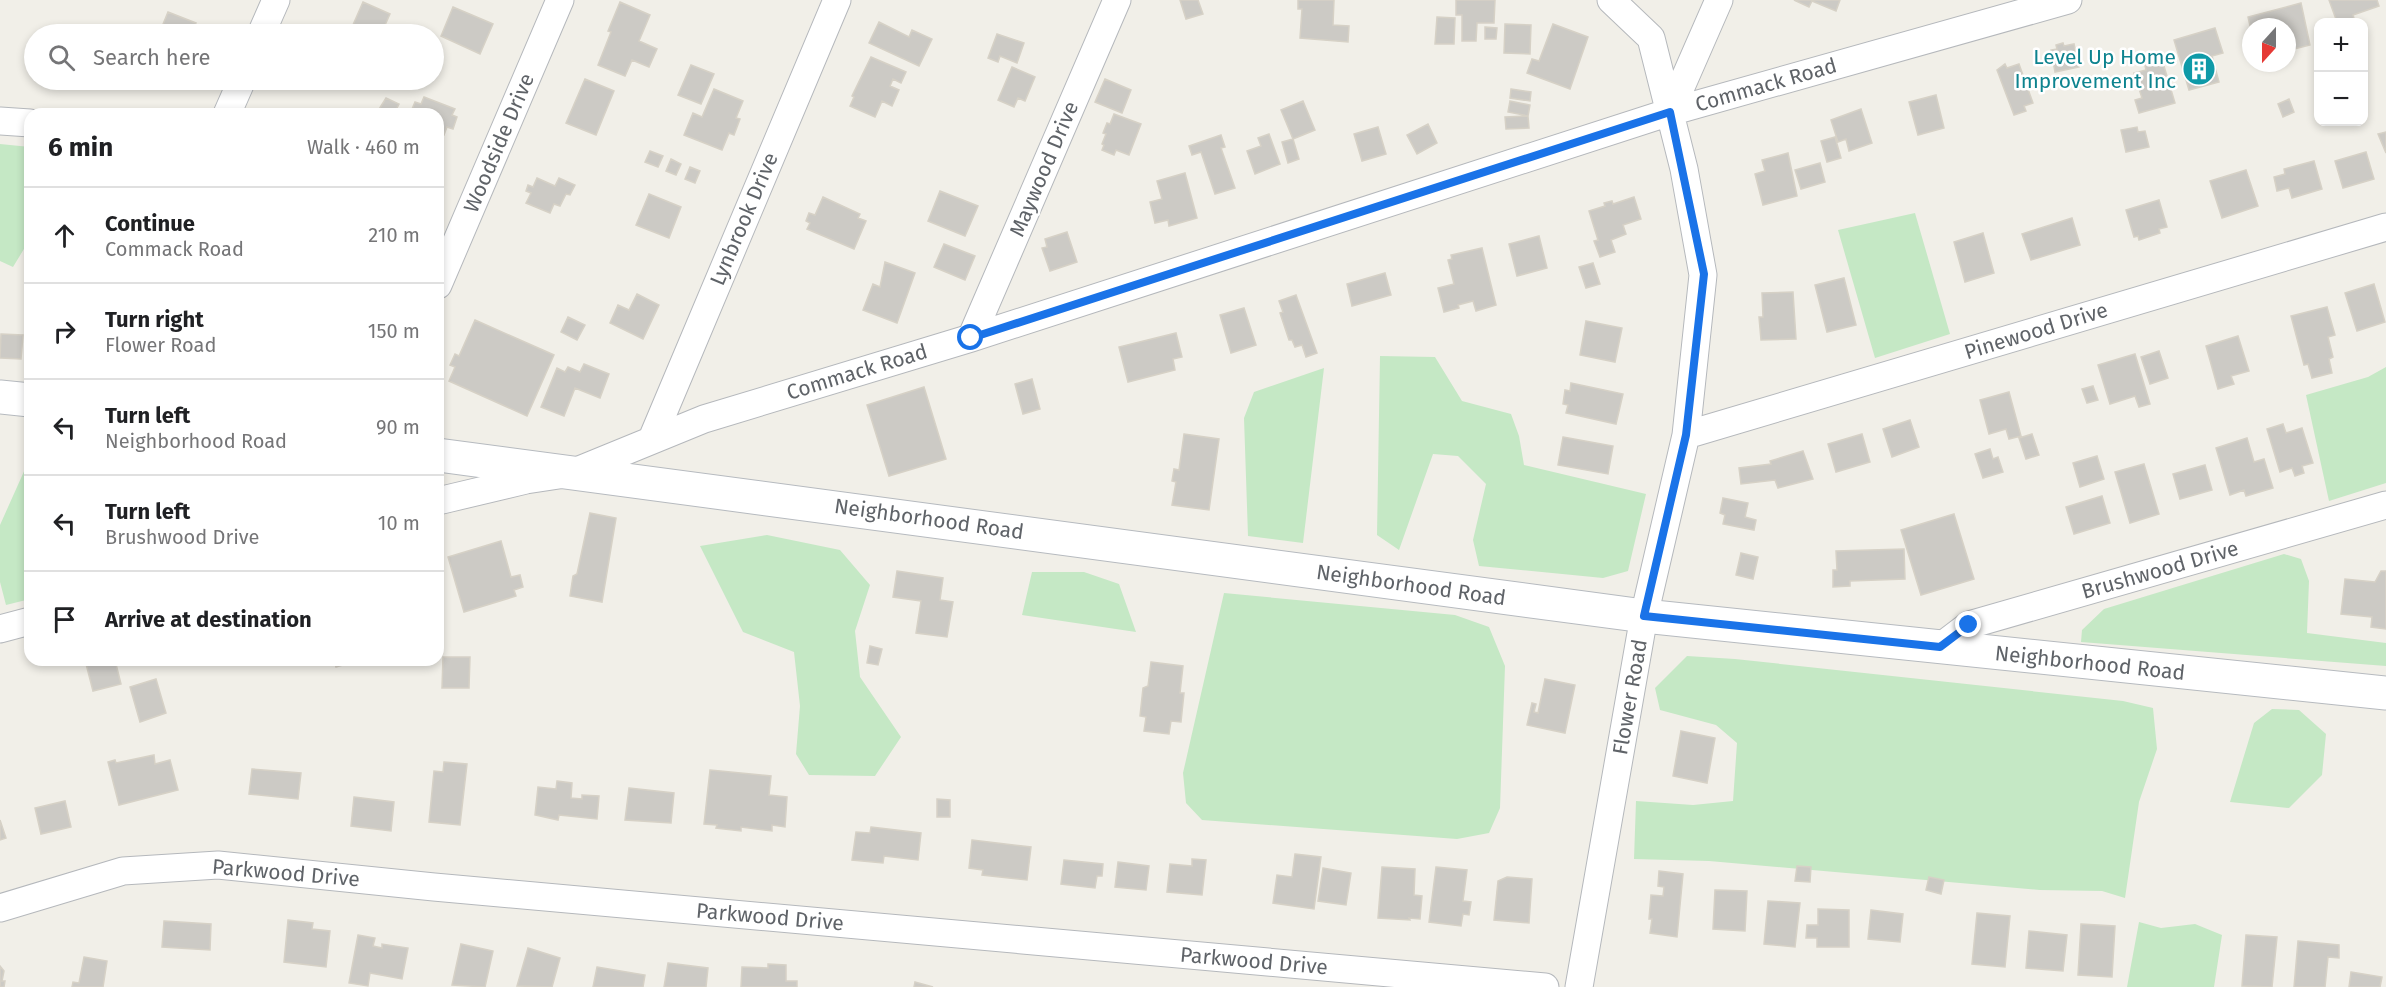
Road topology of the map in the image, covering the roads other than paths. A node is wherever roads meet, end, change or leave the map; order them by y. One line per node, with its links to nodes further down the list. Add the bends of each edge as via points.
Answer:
1 (276, 0): 9 (street)
2 (560, 0): 16 (street, Woodside Drive)
3 (837, 0): 21 (street, Lynbrook Drive)
4 (1117, 0): 17 (street, Maywood Drive)
5 (1611, 0): 12 (street, Flower Road, via 1651,38)
6 (1719, 0): 12 (street)
7 (2068, 0): 8 (street, Commack Road)
8 (2008, 10): 12 (street, Commack Road)
9 (265, 24)
10 (238, 90): 11 (street)
11 (230, 108)
12 (1670, 112): 17 (street, Commack Road); 20 (street, Flower Road, via 1704,274)
13 (0, 121): 14 (street)
14 (24, 123)
15 (2386, 227): 20 (street, Pinewood Drive)
16 (444, 271)
17 (971, 338): 21 (street, Commack Road, via 704,419)
18 (0, 397): 19 (main road)
19 (24, 399)
20 (1686, 435): 26 (street, Flower Road)
21 (652, 439): 23 (street, Commack Road)
22 (444, 456): 23 (main road, Neighborhood Road)
23 (572, 473): 24 (street, Commack Road); 26 (main road, Neighborhood Road)
24 (444, 500)
25 (2386, 505): 29 (street, Brushwood Drive, via 1969,625)
26 (1644, 616): 29 (main road, Neighborhood Road); 33 (street, Flower Road)
27 (24, 623): 28 (street)
28 (0, 629)
29 (1940, 647): 30 (main road, Neighborhood Road)
30 (2386, 693)
31 (0, 908): 32 (street, Parkwood Drive, via 123,871 218,865)
32 (1545, 987)
33 (1579, 987)

